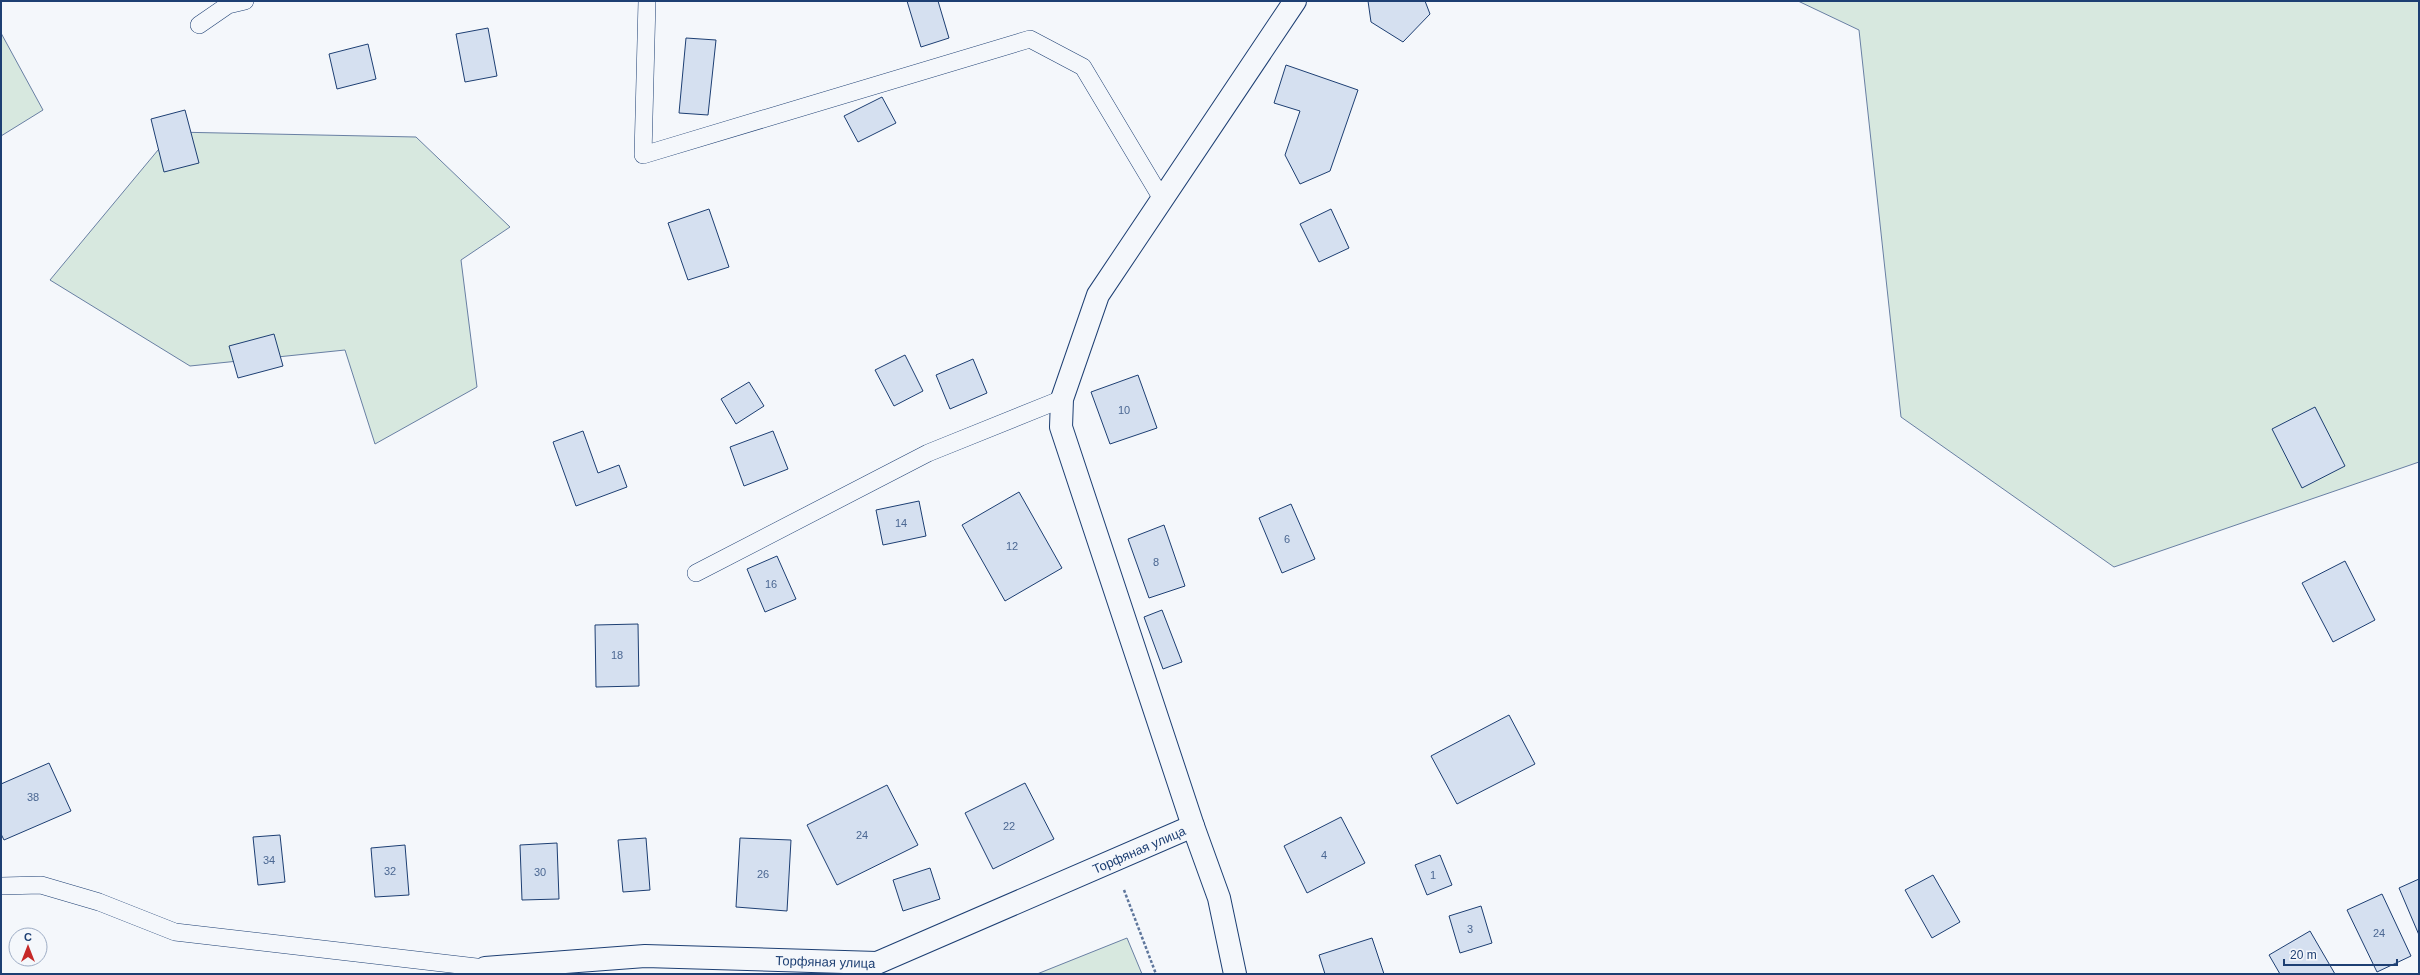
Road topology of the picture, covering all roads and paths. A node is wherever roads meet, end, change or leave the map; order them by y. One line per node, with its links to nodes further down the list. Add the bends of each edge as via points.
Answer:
1 (245, 1): 4 (lane, via 228,5)
2 (647, 1): 5 (lane, via 643,155 1030,39 1083,67)
3 (1295, 1): 5 (street)
4 (199, 25)
5 (1162, 199): 6 (street, via 1098,295)
6 (1062, 399): 7 (lane, via 928,453); 8 (street, via 1061,427)
7 (696, 573)
8 (1193, 826): 9 (street, Торфяная улица); 13 (street, via 1219,898)
9 (1113, 862): 11 (street, Торфяная улица, via 877,963 646,956); 12 (path)
10 (1, 886): 11 (lane, via 41,885 99,902 175,932)
11 (484, 971)
12 (1156, 974)
13 (1235, 974)

